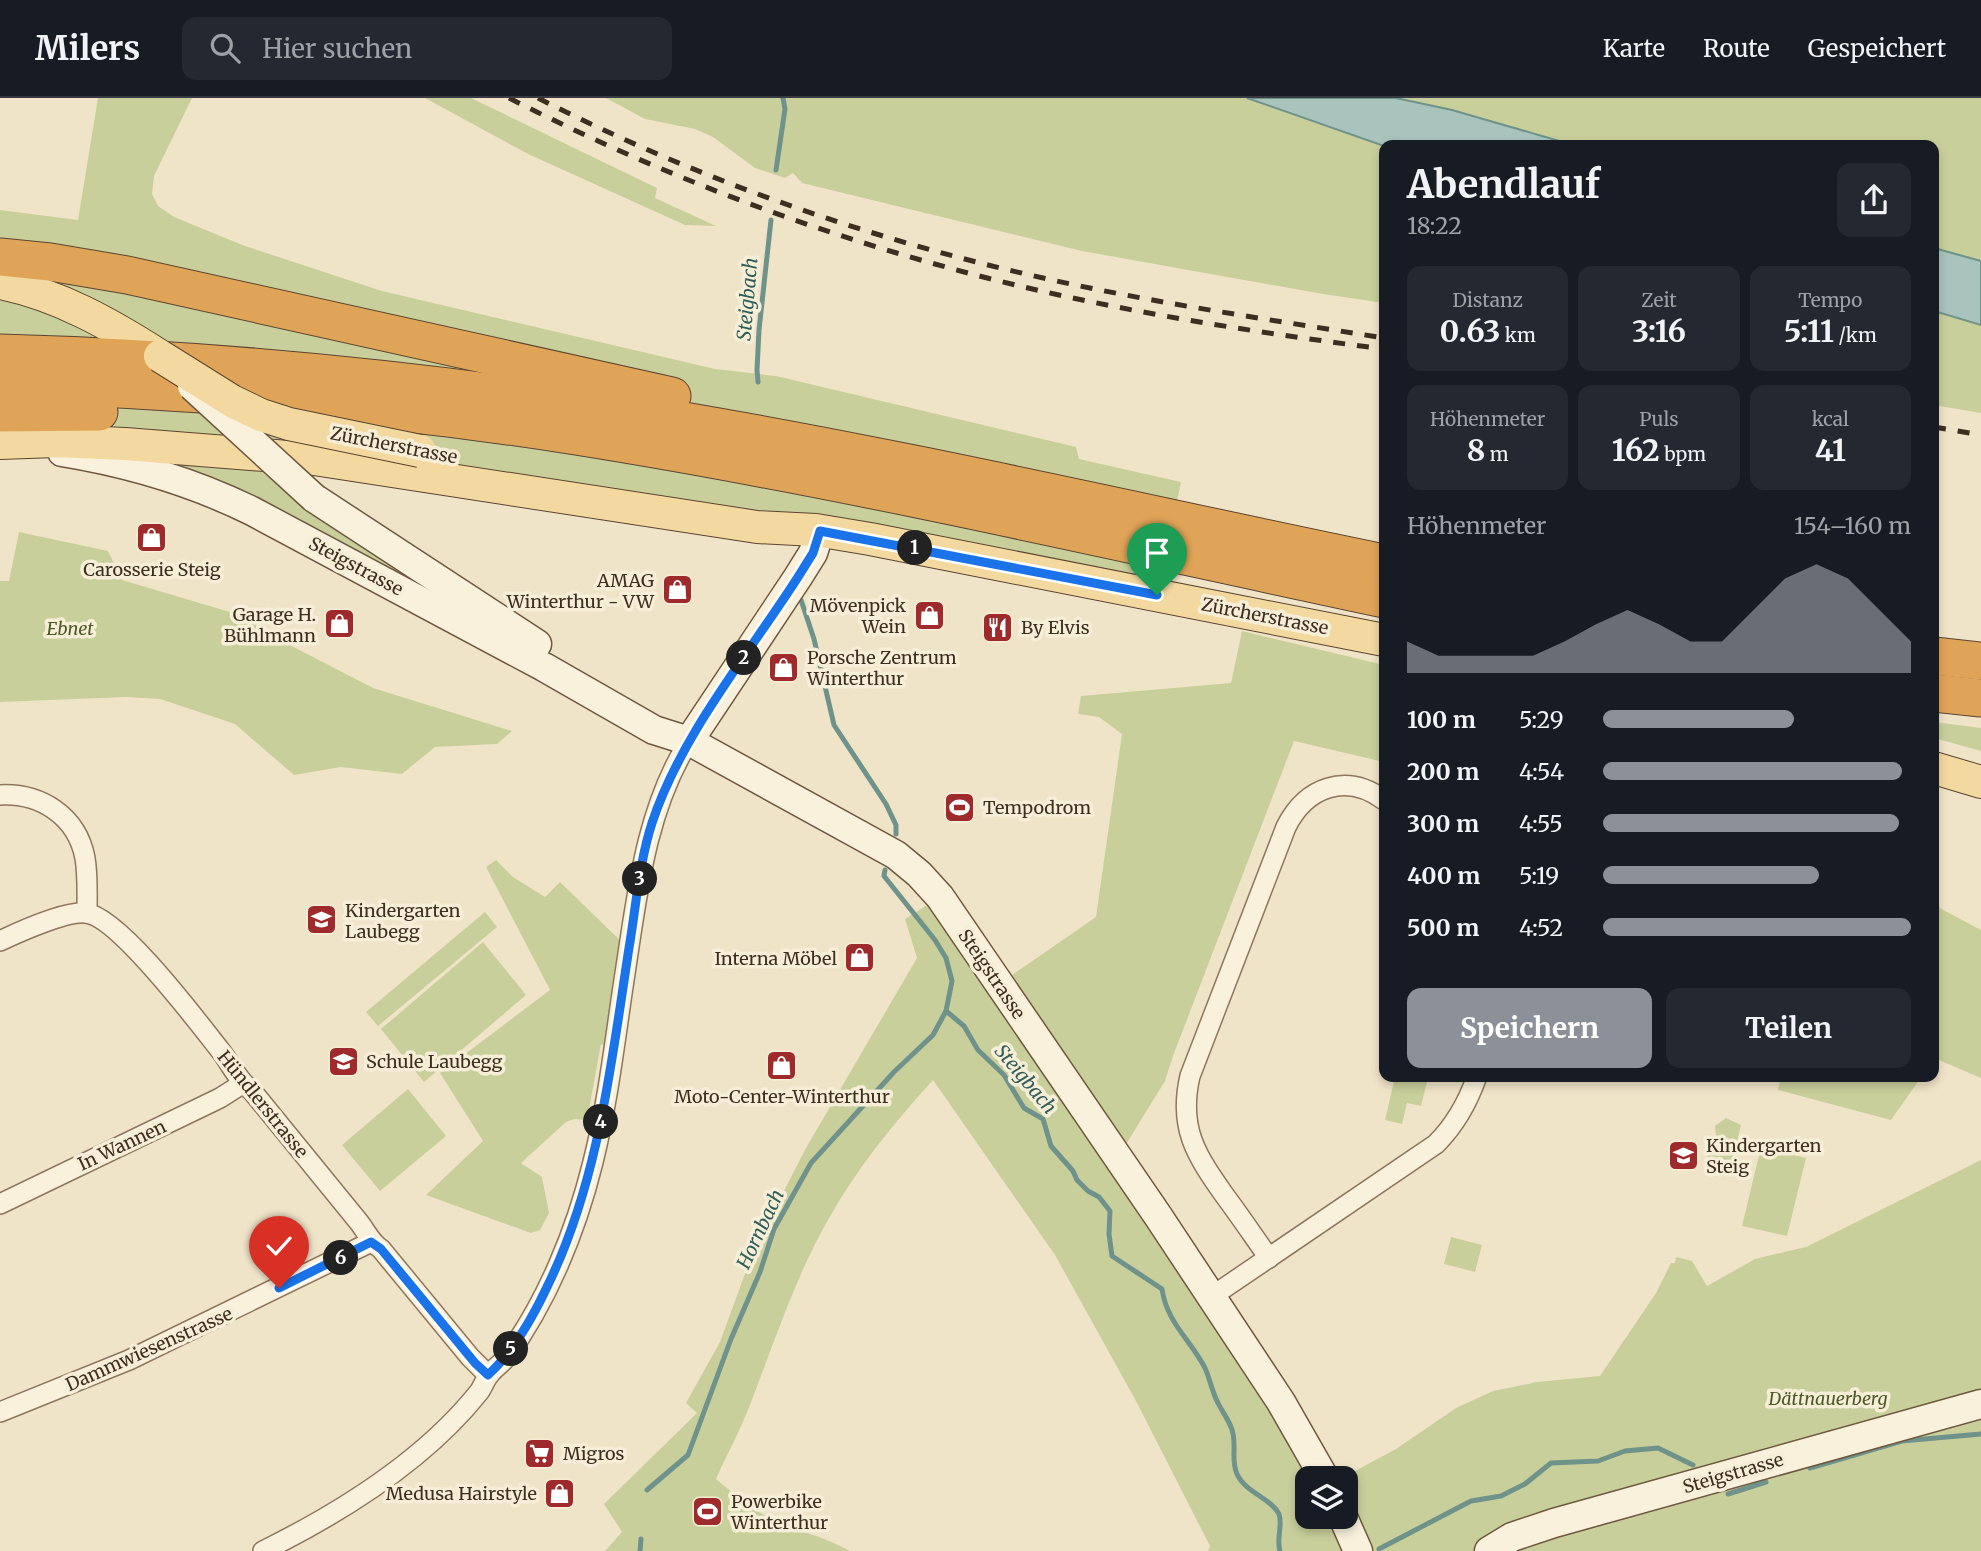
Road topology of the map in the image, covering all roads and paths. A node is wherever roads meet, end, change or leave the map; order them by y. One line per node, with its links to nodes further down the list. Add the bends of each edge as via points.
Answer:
1 (0, 257): 8 (highway, via 127,275 845,433)
2 (0, 283): 4 (main road, Zürcherstrasse, via 55,299)
3 (0, 353): 8 (highway, via 231,364 451,386 668,418)
4 (160, 356): 9 (main road, Zürcherstrasse, bridge, via 232,401 274,420 757,511); 17 (main road, Steigstrasse, bridge, via 314,498 561,660 662,716)
5 (0, 384): 6 (highway)
6 (229, 396): 7 (highway); 11 (highway, via 436,417 663,450 891,493)
7 (1, 433): 9 (main road, Zürcherstrasse, via 314,459 757,527); 17 (main road, Steigstrasse, via 136,467 217,494 371,573 654,730)
8 (991, 480): 10 (highway)
9 (818, 530): 12 (main road, Zürcherstrasse); 17 (main road, via 813,553)
10 (1379, 562)
11 (1379, 597)
12 (1379, 639)
13 (1939, 657): 14 (highway)
14 (1981, 661)
15 (1939, 693): 16 (highway)
16 (1981, 698)
17 (689, 741): 29 (main road, Steigstrasse, via 873,841 919,874 940,897); 30 (street, via 665,789 646,845 602,1118 581,1202 544,1294 503,1362)
18 (1939, 769): 19 (main road)
19 (1981, 782)
20 (0, 795): 22 (street, via 38,800 73,828 85,859)
21 (1379, 797): 28 (street, via 1363,789 1339,786 1316,792 1296,809 1190,1076 1185,1104 1193,1145)
22 (87, 913): 23 (street, via 29,927); 25 (street, Hündlerstrasse, via 107,923 144,958)
23 (0, 940)
24 (1473, 1082): 28 (street, via 1458,1119 1436,1144)
25 (243, 1084): 26 (street, In Wannen); 27 (street, Hündlerstrasse, via 350,1210)
26 (0, 1204)
27 (371, 1242): 30 (street, Hündlerstrasse); 32 (street, Dammwiesenstrasse, via 130,1360)
28 (1269, 1258): 29 (street)
29 (1211, 1297): 33 (main road, Steigstrasse)
30 (488, 1375): 35 (street, via 481,1390 443,1430 368,1491)
31 (1981, 1404): 37 (main road, Steigstrasse, via 1554,1523)
32 (0, 1412)
33 (1318, 1466)
34 (1348, 1529): 36 (main road)
35 (263, 1551)
36 (1358, 1551)
37 (1489, 1551)

